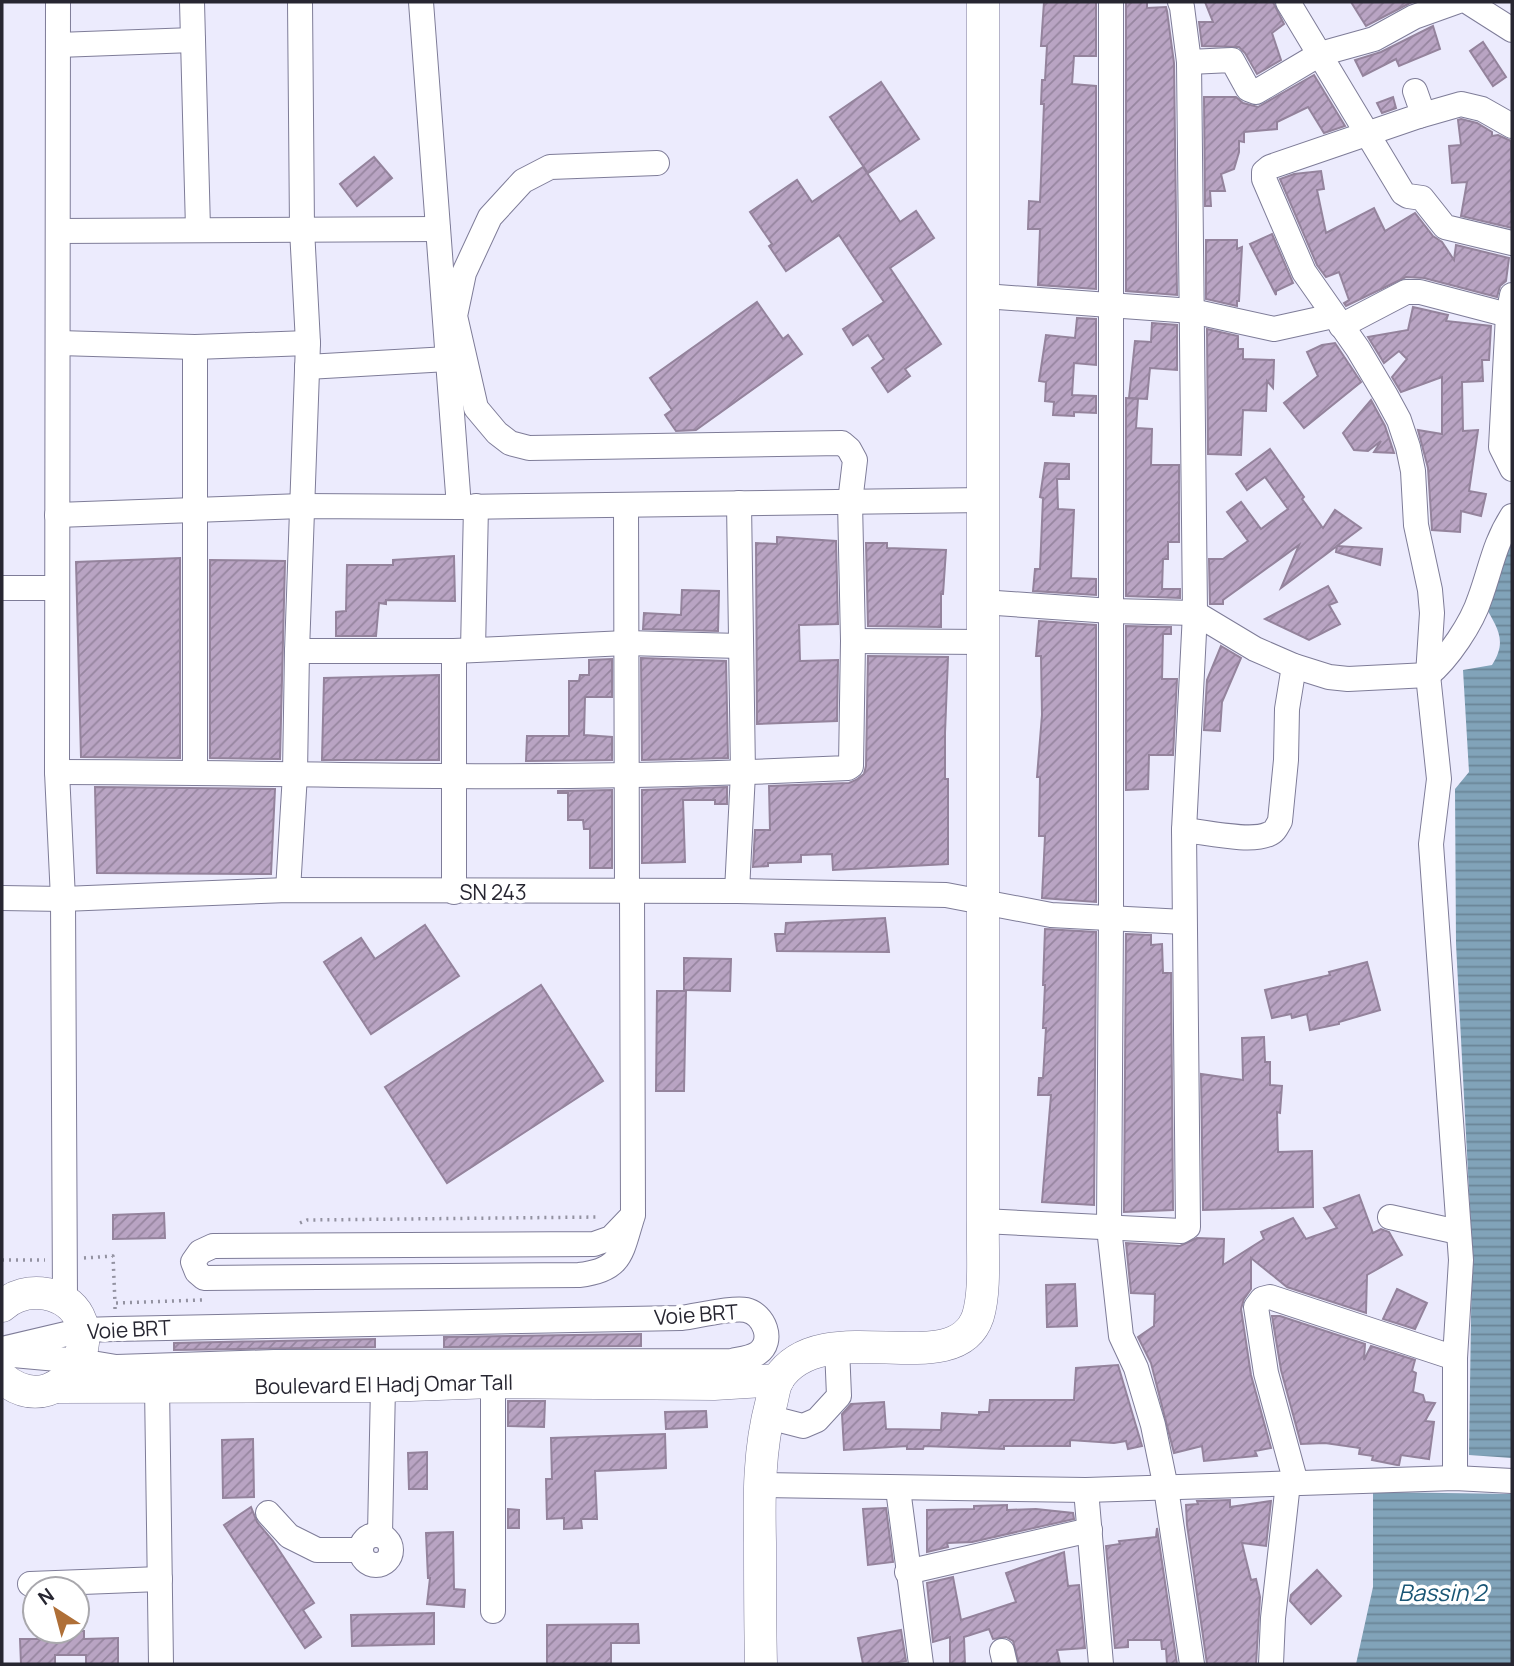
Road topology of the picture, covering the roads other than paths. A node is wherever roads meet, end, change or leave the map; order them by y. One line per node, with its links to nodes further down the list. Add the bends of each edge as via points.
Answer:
1 (58, 2): 13 (street)
2 (192, 2): 12 (street)
3 (300, 2): 22 (street)
4 (421, 2): 23 (street)
5 (983, 2): 26 (main road)
6 (1111, 2): 27 (street)
7 (1180, 2): 15 (street)
8 (1288, 2): 14 (street)
9 (1456, 2): 14 (street, via 1374,38)
10 (1483, 6): 11 (street)
11 (1512, 30)
12 (193, 40): 13 (street); 21 (street)
13 (58, 45): 24 (street)
14 (1320, 54): 15 (street, via 1256,92 1248,89 1232,60); 19 (street)
15 (1189, 62): 29 (street)
16 (1415, 91): 17 (street)
17 (1419, 116): 18 (street, via 1461,104 1482,109); 19 (street)
18 (1512, 126)
19 (1370, 135): 25 (street, via 1403,193 1422,198 1440,224); 30 (street, via 1264,172 1295,256)
20 (657, 163): 37 (street, via 550,167 523,181 490,217 464,273 454,316 476,408 510,443 529,448 842,443 855,460)
21 (198, 229): 22 (street); 24 (street)
22 (302, 229): 23 (street); 33 (street)
23 (438, 229): 34 (street)
24 (58, 231): 31 (street)
25 (1512, 243)
26 (984, 296): 27 (street); 36 (main road)
27 (1111, 304): 29 (street); 48 (street)
28 (1510, 305): 30 (street, via 1406,292); 35 (street, via 1501,447)
29 (1192, 311): 30 (street, via 1274,329); 49 (street)
30 (1337, 321): 57 (street, via 1386,397 1408,447 1416,525 1430,590)
31 (59, 343): 32 (street); 43 (street)
32 (195, 347): 33 (street); 42 (street)
33 (308, 355): 34 (street); 40 (street)
34 (448, 359): 41 (street)
35 (1512, 469)
36 (984, 500): 37 (street); 47 (main road)
37 (850, 502): 38 (street); 50 (street)
38 (739, 503): 39 (street); 53 (street)
39 (626, 505): 41 (street); 52 (street)
40 (302, 506): 41 (street); 42 (street); 54 (street)
41 (468, 507): 55 (street)
42 (194, 511): 43 (street); 59 (street)
43 (57, 516): 45 (street)
44 (1512, 516): 57 (street, via 1494,547 1479,602 1448,656)
45 (57, 587): 46 (street); 58 (street)
46 (2, 588)
47 (982, 602): 48 (street); 51 (main road)
48 (1111, 611): 49 (street); 72 (street)
49 (1195, 613): 56 (street); 64 (street)
50 (852, 641): 51 (street); 60 (street, via 851,766)
51 (982, 642): 71 (main road)
52 (626, 643): 53 (street); 55 (street); 62 (street)
53 (740, 646): 60 (street)
54 (297, 651): 55 (street); 61 (street)
55 (464, 651): 63 (street)
56 (1294, 666): 57 (street, via 1348,679); 64 (street, via 1280,821 1275,830 1254,837)
57 (1428, 675): 78 (street, via 1439,779 1431,844)
58 (57, 772): 59 (street); 70 (street)
59 (195, 772): 61 (street)
60 (743, 773): 62 (street); 67 (street)
61 (295, 774): 63 (street); 65 (street)
62 (627, 774): 63 (street); 66 (street)
63 (453, 776): 68 (street)
64 (1184, 830): 73 (street)
65 (288, 890): 68 (street, SN 243); 70 (street, SN 243)
66 (629, 891): 67 (street, SN 243); 68 (street, SN 243); 74 (street)
67 (737, 891): 71 (street, SN 243, via 946,895)
68 (454, 892)
69 (2, 898): 70 (street, SN 243)
70 (62, 899): 79 (street)
71 (983, 902): 72 (street, SN 243, via 1051,915); 76 (main road)
72 (1111, 918): 73 (street, SN 243); 77 (street)
73 (1184, 922): 77 (street, via 1188,1227 1181,1231)
74 (633, 1215): 74 (street, via 611,1238 594,1244 213,1246 193,1262 205,1278 598,1273 618,1260)
75 (1390, 1217): 78 (street)
76 (983, 1221): 77 (street); 82 (main road, via 981,1301 967,1334 951,1345 929,1349)
77 (1109, 1228): 97 (street, via 1121,1336 1153,1424)
78 (1458, 1232): 84 (street, via 1461,1259)
79 (65, 1302): 80 (main road, via 34,1292 18,1295); 81 (main road, via 79,1320)
80 (2, 1306)
81 (82, 1346): 81 (street, Voie BRT, via 116,1367 732,1361 758,1353 767,1334 764,1322 745,1309 681,1318); 83 (street, Voie BRT); 91 (main road, via 74,1371)
82 (837, 1348): 85 (main road, via 817,1350 796,1361); 92 (street, via 839,1396 817,1420 803,1426)
83 (2, 1351)
84 (1455, 1358): 93 (street); 95 (street, via 1270,1297 1262,1299 1256,1307 1262,1352)
85 (778, 1380): 88 (main road, Boulevard El Hadj Omar Tall); 92 (main road)
86 (4, 1382): 91 (main road, Boulevard El Hadj Omar Tall, via 24,1390)
87 (493, 1382): 88 (main road, Boulevard El Hadj Omar Tall); 90 (main road, Boulevard El Hadj Omar Tall); 105 (street)
88 (714, 1384): 92 (main road)
89 (157, 1386): 90 (main road, Boulevard El Hadj Omar Tall); 91 (main road, Boulevard El Hadj Omar Tall); 103 (street)
90 (383, 1386): 100 (street, via 370,1542 317,1550 289,1536)
91 (55, 1387)
92 (766, 1427): 96 (main road)
93 (1455, 1478): 94 (street); 95 (street)
94 (1512, 1481)
95 (1292, 1483): 97 (street); 111 (street)
96 (759, 1485): 98 (street); 107 (main road)
97 (1166, 1488): 99 (street); 110 (street)
98 (898, 1489): 99 (street); 102 (street)
99 (1086, 1490): 101 (street)
100 (268, 1513)
101 (1090, 1530): 102 (street); 109 (street)
102 (907, 1572): 108 (street)
103 (160, 1579): 104 (street); 106 (street)
104 (91, 1582)
105 (493, 1611)
106 (161, 1664)
107 (761, 1664)
108 (920, 1664)
109 (1101, 1664)
110 (1192, 1664)
111 (1271, 1664)

